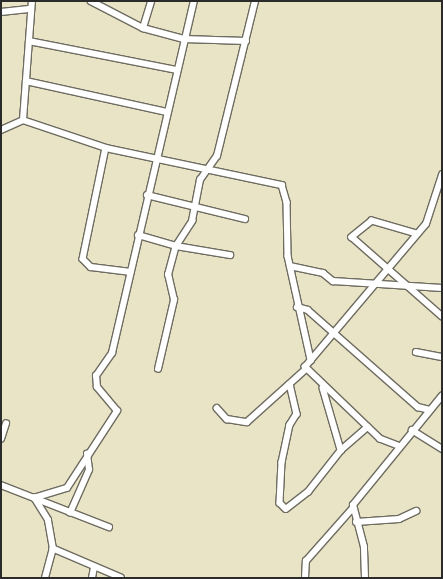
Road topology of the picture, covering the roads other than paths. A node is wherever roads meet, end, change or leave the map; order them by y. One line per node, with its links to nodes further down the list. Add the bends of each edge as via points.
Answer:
1 (32, 1): 6 (street)
2 (91, 1): 8 (street)
3 (151, 1): 8 (street)
4 (194, 1): 9 (street)
5 (255, 1): 11 (street)
6 (31, 9): 7 (street); 10 (street)
7 (1, 12)
8 (143, 28): 9 (street)
9 (184, 39): 11 (street); 12 (street)
10 (29, 41): 12 (street); 13 (street)
11 (246, 41): 19 (street, via 217,156)
12 (177, 70): 14 (street)
13 (26, 81): 14 (street); 15 (street)
14 (167, 112): 18 (street)
15 (23, 120): 16 (street); 17 (street)
16 (1, 130)
17 (106, 148): 18 (street); 30 (street, via 84,259 91,267)
18 (156, 157): 19 (street); 21 (street)
19 (209, 168): 22 (street, via 200,180); 28 (street, via 282,185 287,202)
20 (442, 176): 24 (street, via 429,218)
21 (147, 195): 22 (street); 25 (street)
22 (194, 206): 23 (street); 26 (street, via 192,220)
23 (245, 219)
24 (417, 234): 29 (street); 29 (street, via 372,221 352,236)
25 (138, 235): 26 (street); 30 (street)
26 (176, 246): 27 (street); 40 (street, via 168,275 174,300)
27 (230, 254)
28 (290, 266): 31 (street, via 323,273 333,281); 34 (street)
29 (388, 269): 31 (street); 32 (street)
30 (131, 272): 54 (street, via 112,353 96,376 97,387 114,402 116,411)
31 (377, 282): 32 (street); 36 (street)
32 (404, 283): 33 (street); 35 (street)
33 (442, 288)
34 (297, 307): 36 (street, via 308,310); 39 (street)
35 (442, 316)
36 (334, 332): 39 (street); 46 (street, via 418,407)
37 (416, 352): 38 (street)
38 (442, 357)
39 (311, 360): 41 (street)
40 (158, 368)
41 (305, 370): 42 (street); 43 (street)
42 (290, 384): 45 (street, via 248,422 227,419); 53 (street, via 297,414 290,425 282,462 280,503 284,508 293,506 308,492)
43 (323, 388): 48 (street); 53 (street)
44 (442, 396): 46 (street)
45 (217, 408)
46 (430, 410): 49 (street)
47 (6, 424): 50 (street)
48 (367, 427): 51 (street, via 385,443); 53 (street)
49 (412, 430): 51 (street); 52 (street)
50 (1, 439)
51 (398, 446): 57 (street)
52 (442, 449)
53 (341, 450)
54 (87, 454): 56 (street, via 67,488); 59 (street, via 88,470)
55 (1, 485): 56 (street)
56 (34, 498): 59 (street); 62 (street, via 48,520)
57 (352, 509): 60 (street); 67 (street, via 306,561)
58 (416, 511): 60 (street, via 399,518)
59 (70, 513): 61 (street)
60 (356, 522): 68 (street, via 364,547)
61 (109, 527)
62 (53, 549): 63 (street); 64 (street)
63 (94, 568): 65 (street); 66 (street)
64 (45, 578)
65 (92, 578)
66 (121, 578)
67 (304, 578)
68 (365, 578)

